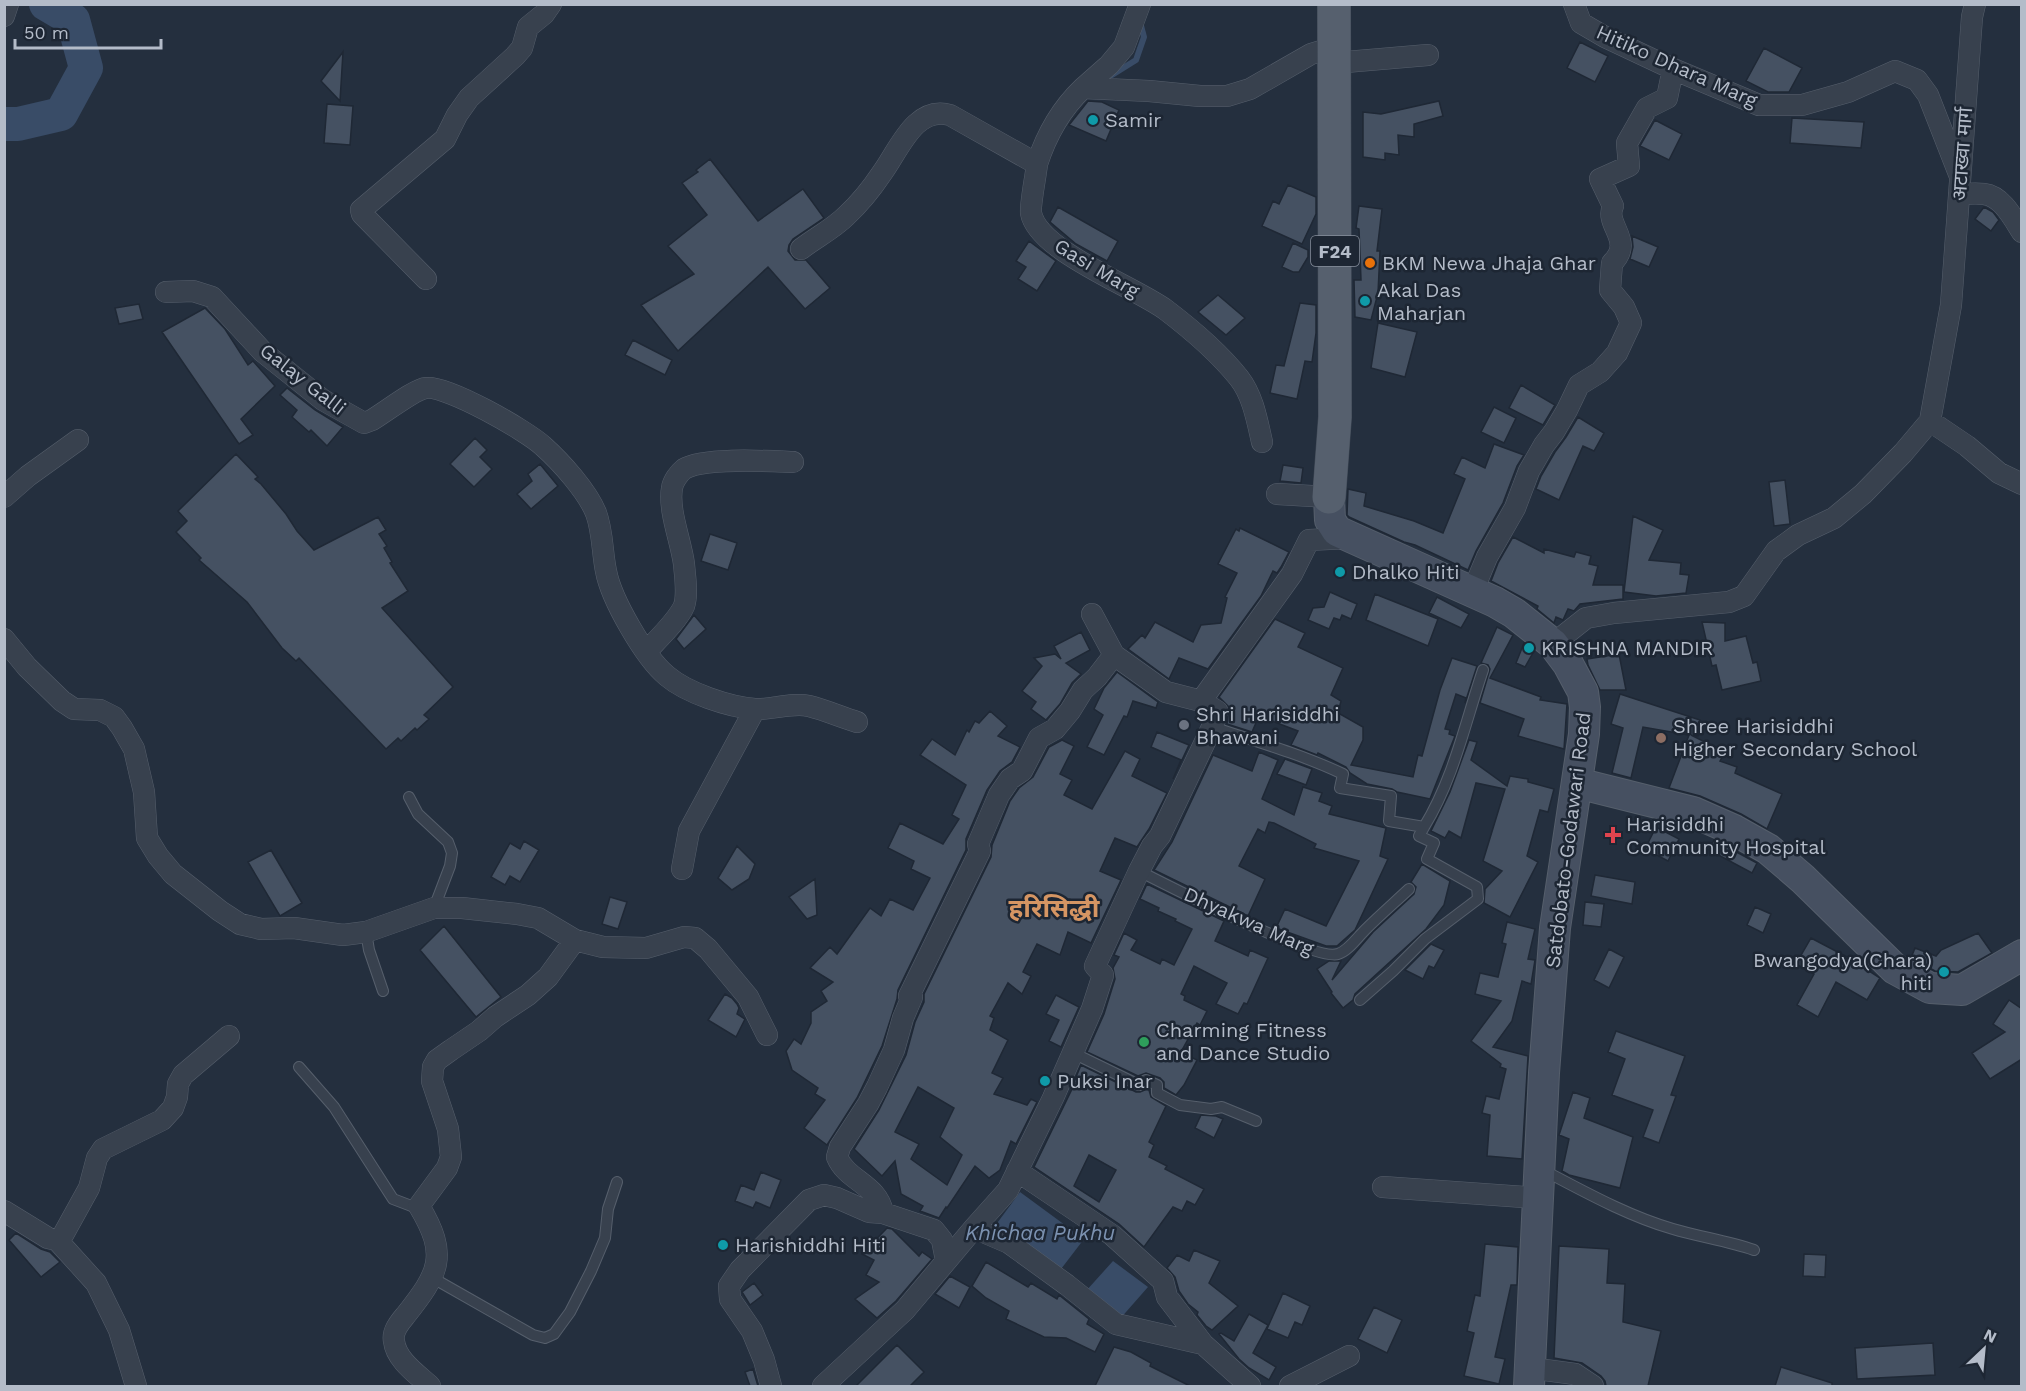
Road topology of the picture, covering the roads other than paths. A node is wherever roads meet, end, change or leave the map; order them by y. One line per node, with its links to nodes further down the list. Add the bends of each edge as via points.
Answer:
1 (8, 4): 7 (street)
2 (551, 4): 16 (street, via 528,27 522,48 469,98 445,139 361,210)
3 (1140, 4): 11 (street, Gasi Marg, via 1124,47)
4 (1334, 4): 8 (main road, Satdobato-Godawari Road / F24)
5 (1574, 4): 10 (street, Hitiko Dhara Marg, via 1581,23)
6 (1975, 4): 13 (street, अटाख्वा मार्ग)
7 (4, 16)
8 (1334, 55): 9 (street); 11 (street, via 1311,54 1250,89 1227,96); 25 (main road, Satdobato-Godawari Road / F24, via 1335,417)
9 (1428, 55)
10 (1673, 69): 13 (street, Hitiko Dhara Marg, via 1759,105 1802,105 1848,92 1895,71 1917,80 1928,95); 27 (street, via 1667,98 1647,108 1627,143 1629,166 1600,179 1613,206 1611,217 1621,241 1619,256 1612,263 1610,290 1624,306 1631,323 1617,353 1600,372 1579,386 1544,445)
11 (1083, 88): 12 (street, Gasi Marg, via 1059,117)
12 (1037, 164): 15 (street, via 950,115 933,113 910,131 882,174 845,217); 20 (street, Gasi Marg, via 1031,213 1041,232 1058,248 1165,309 1214,351 1240,379 1254,406)
13 (1960, 185): 14 (street, via 1995,198); 18 (street, अटाख्वा मार्ग, via 1951,305)
14 (2022, 232)
15 (801, 249)
16 (426, 279)
17 (166, 292): 31 (street, Galay Galli, via 193,291 212,297 263,352 323,400 364,423 427,388 441,390 488,411 542,445 578,484 596,513 606,573 618,606)
18 (1930, 421): 22 (street, via 1999,473); 30 (street, via 1863,494 1834,518 1798,535 1776,551 1744,596 1729,602 1586,618)
19 (78, 440): 24 (street)
20 (1262, 442)
21 (794, 462): 31 (street, via 706,463 685,468 676,478 672,507 686,580 684,606)
22 (2022, 484)
23 (1276, 494): 25 (street)
24 (4, 497)
25 (1329, 497): 26 (street, Satdobato-Godawari Road / F24, via 1330,520 1337,531)
26 (1350, 538): 27 (street, Satdobato-Godawari Road / F24); 34 (street, via 1309,540 1292,574)
27 (1472, 593): 30 (street, Satdobato-Godawari Road / F24, via 1514,613)
28 (1092, 614): 32 (street)
29 (4, 639): 45 (street, via 62,701 74,709 100,710 114,717 123,728 134,749 141,781 147,838 173,874 240,924 261,929)
30 (1553, 644): 38 (street, Satdobato-Godawari Road / F24, via 1583,692 1584,734)
31 (646, 652): 35 (street, Galay Galli, via 667,676 691,690 719,702)
32 (1114, 655): 34 (street, via 1166,692); 61 (street, via 1055,729 1039,738 1022,771 1010,779 999,795 978,844 981,850 909,996 912,998 894,1050 868,1104 840,1147 840,1165 878,1196)
33 (1483, 670): 40 (lane, via 1451,773)
34 (1201, 701): 37 (street, via 1217,711)
35 (755, 709): 36 (street, Galay Galli, via 807,705); 41 (street, via 689,831)
36 (857, 722)
37 (1212, 728): 40 (lane, via 1343,774 1340,788 1391,796 1389,821); 42 (street)
38 (1577, 783): 47 (street, via 1693,812 1768,849 1895,969 1930,988 1962,990); 57 (street, Satdobato-Godawari Road / F24, via 1555,928)
39 (409, 797): 44 (lane, via 418,814 448,843 452,853)
40 (1424, 827): 49 (lane, via 1419,836 1434,843 1427,859 1478,887 1478,899 1425,939)
41 (682, 869)
42 (1139, 871): 43 (lane, Dhyakwa Marg, via 1210,907 1327,955 1338,954 1356,940); 52 (street, via 1095,966 1103,975)
43 (1409, 889)
44 (434, 908): 45 (street); 46 (street, via 538,918)
45 (366, 932): 48 (lane)
46 (575, 940): 50 (street, via 646,948 684,937 695,938 748,997); 59 (street, via 548,977 528,995 437,1060 432,1081 448,1129 451,1157)
47 (2022, 956)
48 (383, 990)
49 (1360, 1000)
50 (767, 1035)
51 (229, 1036): 63 (street, via 183,1075 173,1108 162,1120 103,1149 89,1188)
52 (1073, 1053): 54 (lane, via 1139,1084 1146,1080 1157,1085 1157,1093 1180,1105 1222,1107); 55 (street)
53 (299, 1067): 59 (lane, via 334,1107 393,1199)
54 (1256, 1121)
55 (1017, 1171): 62 (street, via 1008,1190); 67 (street, via 1112,1235 1162,1281 1167,1297)
56 (617, 1182): 66 (lane, via 608,1209 605,1238 570,1312 554,1334 545,1338 533,1335)
57 (1539, 1183): 58 (street); 64 (lane, via 1674,1229); 69 (street, Satdobato-Godawari Road / F24)
58 (1383, 1187)
59 (419, 1206): 66 (street, via 436,1240 438,1256)
60 (4, 1211): 63 (street)
61 (883, 1213): 65 (street, via 934,1230 942,1240); 72 (street, via 868,1212 824,1195 809,1200 729,1286 730,1299 752,1331)
62 (974, 1228): 65 (street); 67 (street, via 1009,1243 1116,1324)
63 (57, 1240): 70 (street, via 96,1283 119,1330)
64 (1754, 1250)
65 (946, 1260): 73 (street, via 905,1310)
66 (431, 1277): 71 (street, via 393,1339 404,1362)
67 (1203, 1344): 74 (street)
68 (1349, 1356): 75 (street)
69 (1529, 1377): 76 (street, via 1575,1374)
70 (136, 1386)
71 (430, 1386)
72 (771, 1386)
73 (823, 1386)
74 (1250, 1386)
75 (1290, 1386)
76 (1593, 1386)

